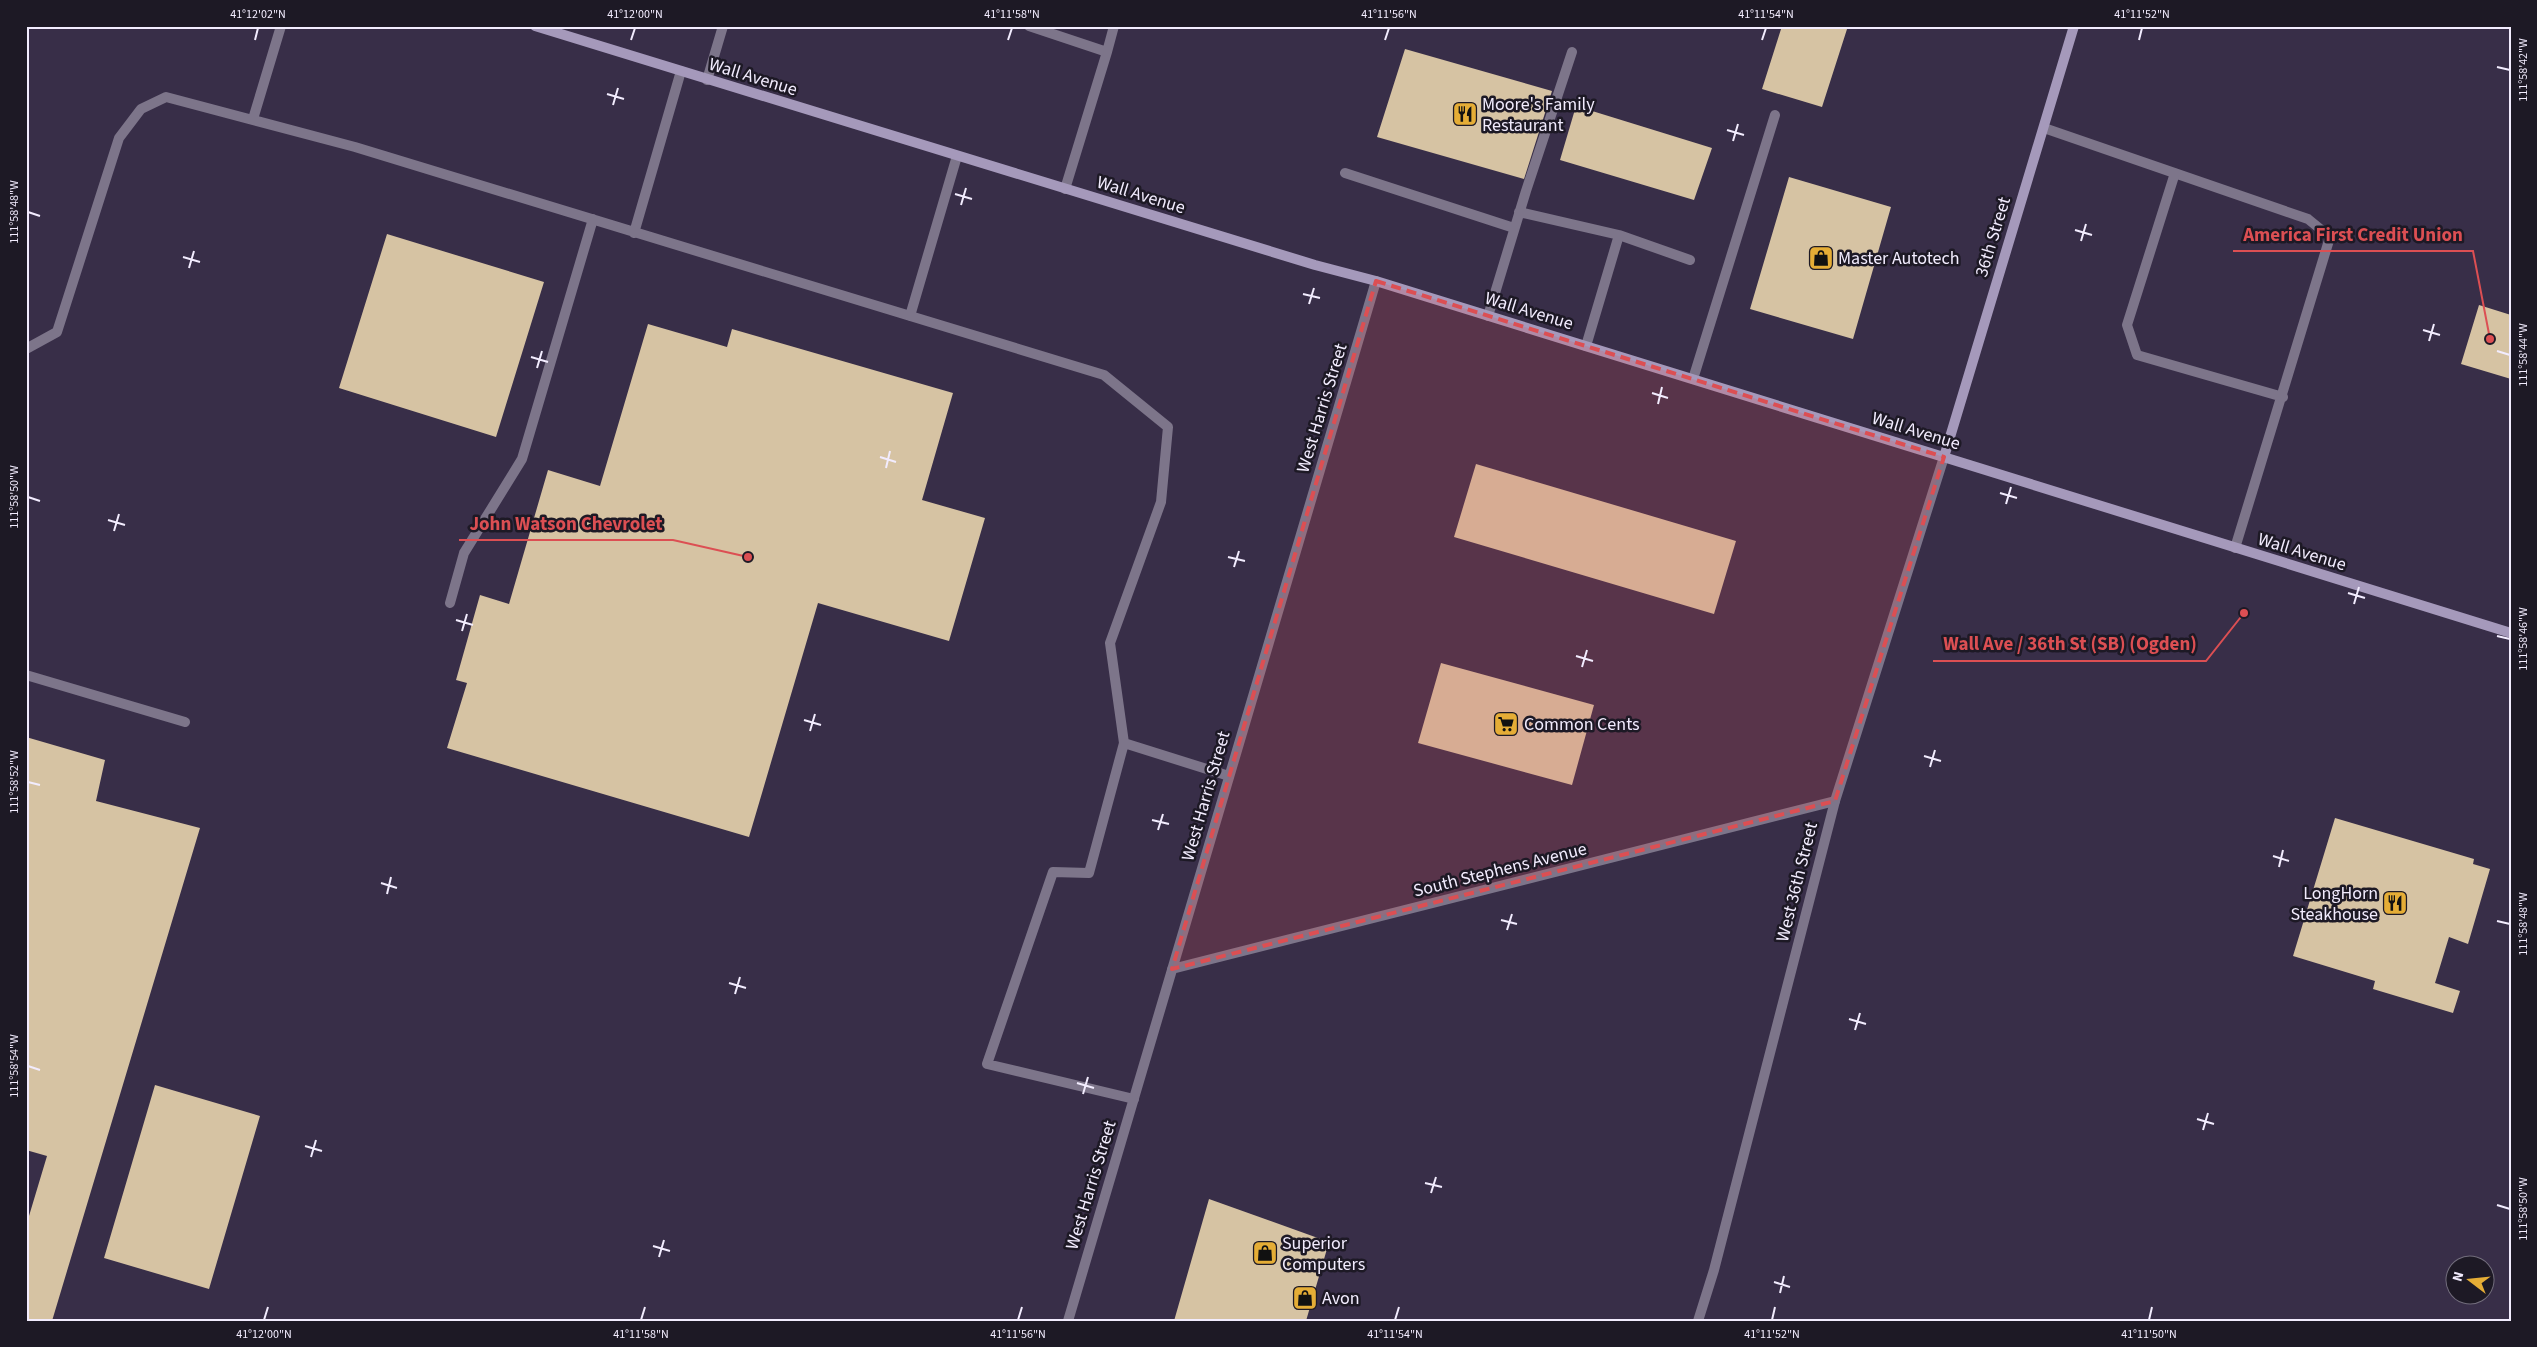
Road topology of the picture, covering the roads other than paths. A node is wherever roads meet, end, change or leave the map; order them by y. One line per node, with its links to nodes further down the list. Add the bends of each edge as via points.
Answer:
1 (281, 26): 12 (street)
2 (535, 26): 9 (main road, Wall Avenue)
3 (723, 26): 10 (street)
4 (1029, 26): 7 (street)
5 (1114, 26): 7 (street)
6 (2074, 26): 13 (main road, 36th Street)
7 (1107, 52): 17 (street)
8 (1572, 52): 18 (street)
9 (681, 72): 10 (main road, Wall Avenue); 21 (street)
10 (707, 80): 14 (main road, Wall Avenue)
11 (1775, 115): 29 (street)
12 (253, 119): 19 (street); 28 (street, via 166,97 141,109 119,138 57,332)
13 (2044, 128): 16 (street); 31 (main road, 36th Street)
14 (957, 156): 17 (main road, Wall Avenue); 25 (street)
15 (1345, 173): 20 (street)
16 (2175, 173): 30 (street, via 2308,219 2330,237); 30 (street, via 2127,325 2137,355)
17 (1065, 189): 24 (main road, Wall Avenue, via 1315,266)
18 (1519, 212): 20 (street); 22 (street)
19 (593, 219): 21 (street); 33 (street, via 522,459 464,553)
20 (1514, 228): 26 (street)
21 (634, 233): 25 (street)
22 (1619, 235): 23 (street); 27 (street)
23 (1690, 260)
24 (1376, 281): 26 (main road, Wall Avenue); 38 (street, West Harris Street)
25 (910, 316): 37 (street, via 1104,376 1168,427 1161,502 1110,643)
26 (1488, 316): 27 (main road, Wall Avenue)
27 (1586, 346): 29 (main road, Wall Avenue)
28 (26, 349)
29 (1694, 379): 31 (main road, Wall Avenue)
30 (2283, 397): 32 (street)
31 (1944, 457): 32 (main road, Wall Avenue); 39 (street, West 36th Street)
32 (2235, 548): 34 (main road, Wall Avenue)
33 (450, 603)
34 (2511, 633)
35 (26, 675): 36 (street)
36 (185, 722)
37 (1124, 742): 38 (street); 41 (street, via 1089,873 1053,872 987,1064)
38 (1230, 776): 40 (street, West Harris Street)
39 (1835, 801): 40 (street, South Stephens Avenue); 43 (street, West 36th Street, via 1717,1260)
40 (1172, 968): 41 (street, West Harris Street)
41 (1134, 1099): 42 (street, West Harris Street)
42 (1068, 1321)
43 (1698, 1321)

